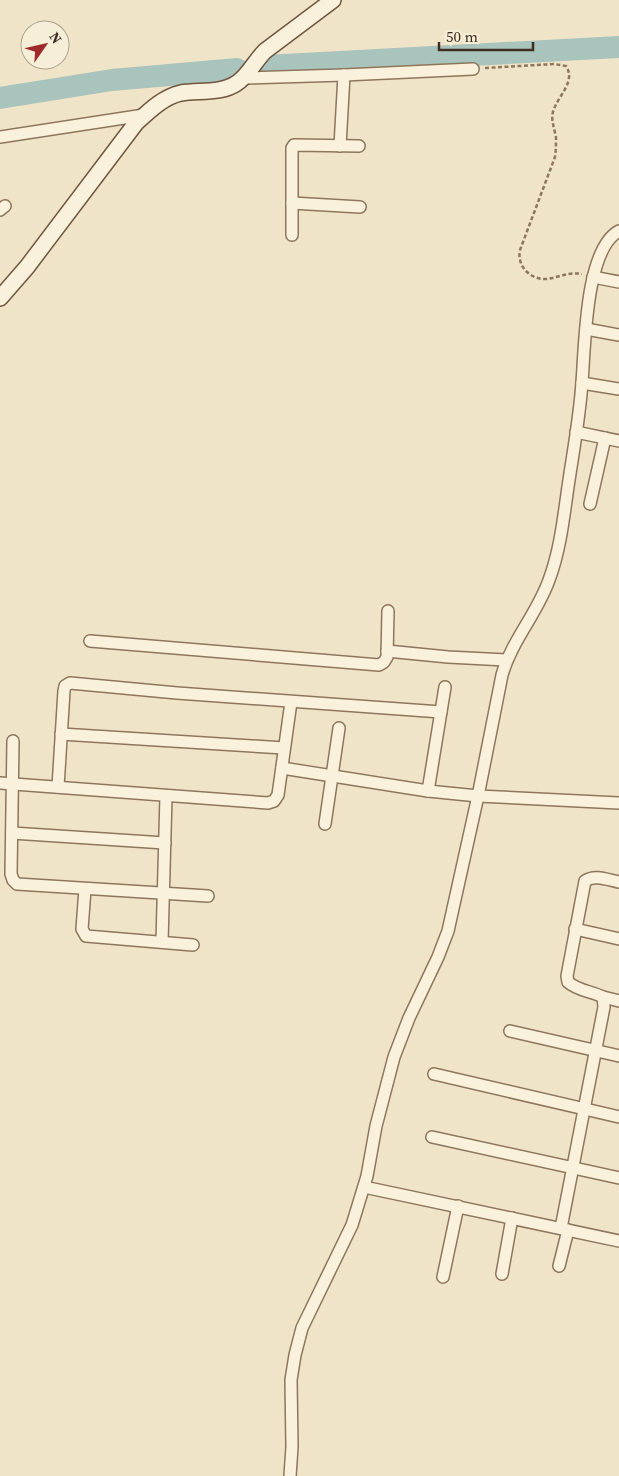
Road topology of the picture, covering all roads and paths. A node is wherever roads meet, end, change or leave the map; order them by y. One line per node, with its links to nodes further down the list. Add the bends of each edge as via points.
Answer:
1 (333, 0): 4 (street, via 265,51)
2 (473, 69): 3 (street); 13 (path, via 566,66 570,76 552,116 555,157 518,257 525,270 542,279 570,273)
3 (344, 75): 4 (street); 7 (street)
4 (244, 78): 5 (street, via 224,89 180,94)
5 (144, 115): 6 (street); 15 (street)
6 (0, 137)
7 (340, 146): 8 (street); 9 (street, via 294,145)
8 (359, 146)
9 (292, 204): 10 (street); 12 (street)
10 (360, 207)
11 (619, 231): 13 (street, via 605,245)
12 (292, 235)
13 (592, 278): 14 (street); 16 (street)
14 (619, 282)
15 (0, 298)
16 (586, 329): 17 (street); 18 (street)
17 (619, 335)
18 (582, 383): 19 (street); 20 (street)
19 (619, 390)
20 (576, 432): 21 (street); 27 (street, via 554,566 544,592)
21 (605, 438): 22 (street); 23 (street)
22 (619, 441)
23 (590, 504)
24 (388, 611): 26 (street)
25 (90, 641): 26 (street, via 371,665 384,662)
26 (387, 651): 27 (street)
27 (506, 660): 42 (street)
28 (445, 687): 30 (street)
29 (291, 702): 30 (street); 32 (street, via 70,683 64,691); 34 (street)
30 (441, 712): 40 (street)
31 (339, 728): 36 (street)
32 (62, 734): 34 (street); 39 (street)
33 (13, 741): 38 (street)
34 (284, 748): 35 (street)
35 (282, 768): 36 (street); 41 (street, via 278,795 268,803)
36 (332, 776): 40 (street); 44 (street)
37 (0, 783): 38 (street)
38 (12, 783): 39 (street); 45 (street)
39 (58, 787): 41 (street)
40 (428, 791): 42 (street)
41 (166, 796): 46 (street)
42 (478, 796): 43 (street); 66 (street, via 448,931 394,1057)
43 (619, 803)
44 (325, 824)
45 (12, 833): 46 (street); 48 (street, via 11,874 16,884)
46 (165, 843): 49 (street)
47 (619, 882): 51 (street, via 598,877 585,881)
48 (85, 889): 49 (street); 53 (street, via 82,929 86,936)
49 (163, 893): 50 (street); 53 (street)
50 (208, 896)
51 (575, 929): 52 (street); 55 (street, via 568,982 573,987)
52 (619, 939)
53 (162, 942): 54 (street)
54 (193, 945)
55 (603, 997): 56 (street); 58 (street)
56 (619, 1001)
57 (510, 1031): 58 (street)
58 (596, 1051): 59 (street); 61 (street)
59 (619, 1056)
60 (434, 1074): 61 (street)
61 (585, 1109): 62 (street); 64 (street)
62 (619, 1117)
63 (432, 1137): 64 (street)
64 (572, 1168): 65 (street); 69 (street)
65 (619, 1178)
66 (364, 1187): 67 (street); 74 (street, via 352,1226 302,1328 295,1355 291,1380)
67 (458, 1206): 68 (street); 73 (street)
68 (512, 1218): 69 (street); 72 (street)
69 (565, 1229): 70 (street); 71 (street)
70 (619, 1241)
71 (559, 1266)
72 (502, 1274)
73 (443, 1277)
74 (290, 1476)

